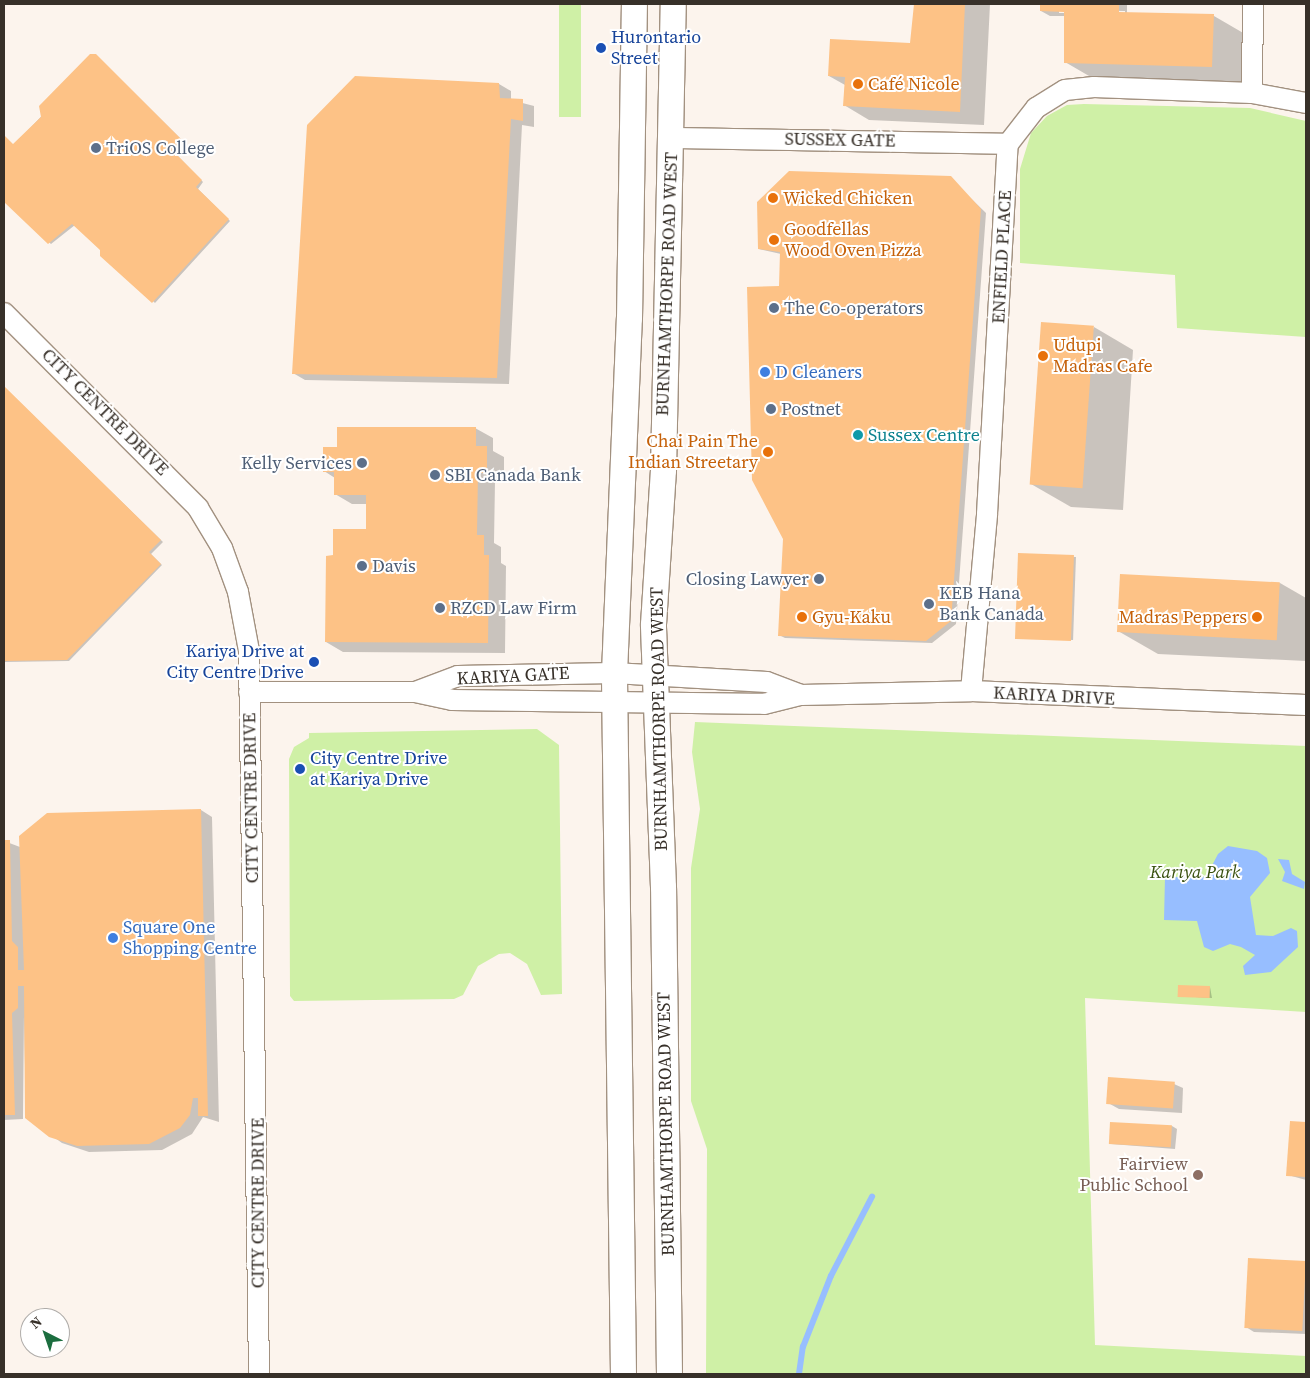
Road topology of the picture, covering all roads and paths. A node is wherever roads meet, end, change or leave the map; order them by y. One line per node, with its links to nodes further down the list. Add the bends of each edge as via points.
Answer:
1 (634, 4): 9 (main road, BURNHAMTHORPE ROAD WEST, via 629,318)
2 (673, 4): 6 (main road, BURNHAMTHORPE ROAD WEST)
3 (1253, 4): 4 (street)
4 (1252, 93): 5 (street); 7 (street, via 1094,87 1065,90 1036,108)
5 (1306, 103)
6 (672, 138): 7 (street, SUSSEX GATE); 10 (main road, BURNHAMTHORPE ROAD WEST, via 653,624)
7 (1008, 144): 11 (street, ENFIELD PLACE, via 987,514)
8 (4, 313): 12 (street, CITY CENTRE DRIVE, via 171,477 210,526 238,592 249,651)
9 (614, 673): 10 (street, KARIYA DRIVE); 13 (street, KARIYA GATE, via 458,676); 15 (main road, BURNHAMTHORPE ROAD WEST)
10 (656, 674): 14 (street, KARIYA DRIVE, via 767,682); 16 (main road, BURNHAMTHORPE ROAD WEST)
11 (971, 691): 14 (street, KARIYA DRIVE); 17 (street, KARIYA DRIVE)
12 (249, 692): 13 (street, KARIYA GATE); 18 (street, CITY CENTRE DRIVE)
13 (415, 692): 15 (street, KARIYA GATE, via 452,700)
14 (801, 695): 16 (street, KARIYA DRIVE, via 764,704)
15 (615, 702): 16 (street, KARIYA DRIVE); 19 (main road, BURNHAMTHORPE ROAD WEST)
16 (656, 702): 20 (main road, BURNHAMTHORPE ROAD WEST)
17 (1306, 705)
18 (259, 1374)
19 (622, 1374)
20 (669, 1374)

